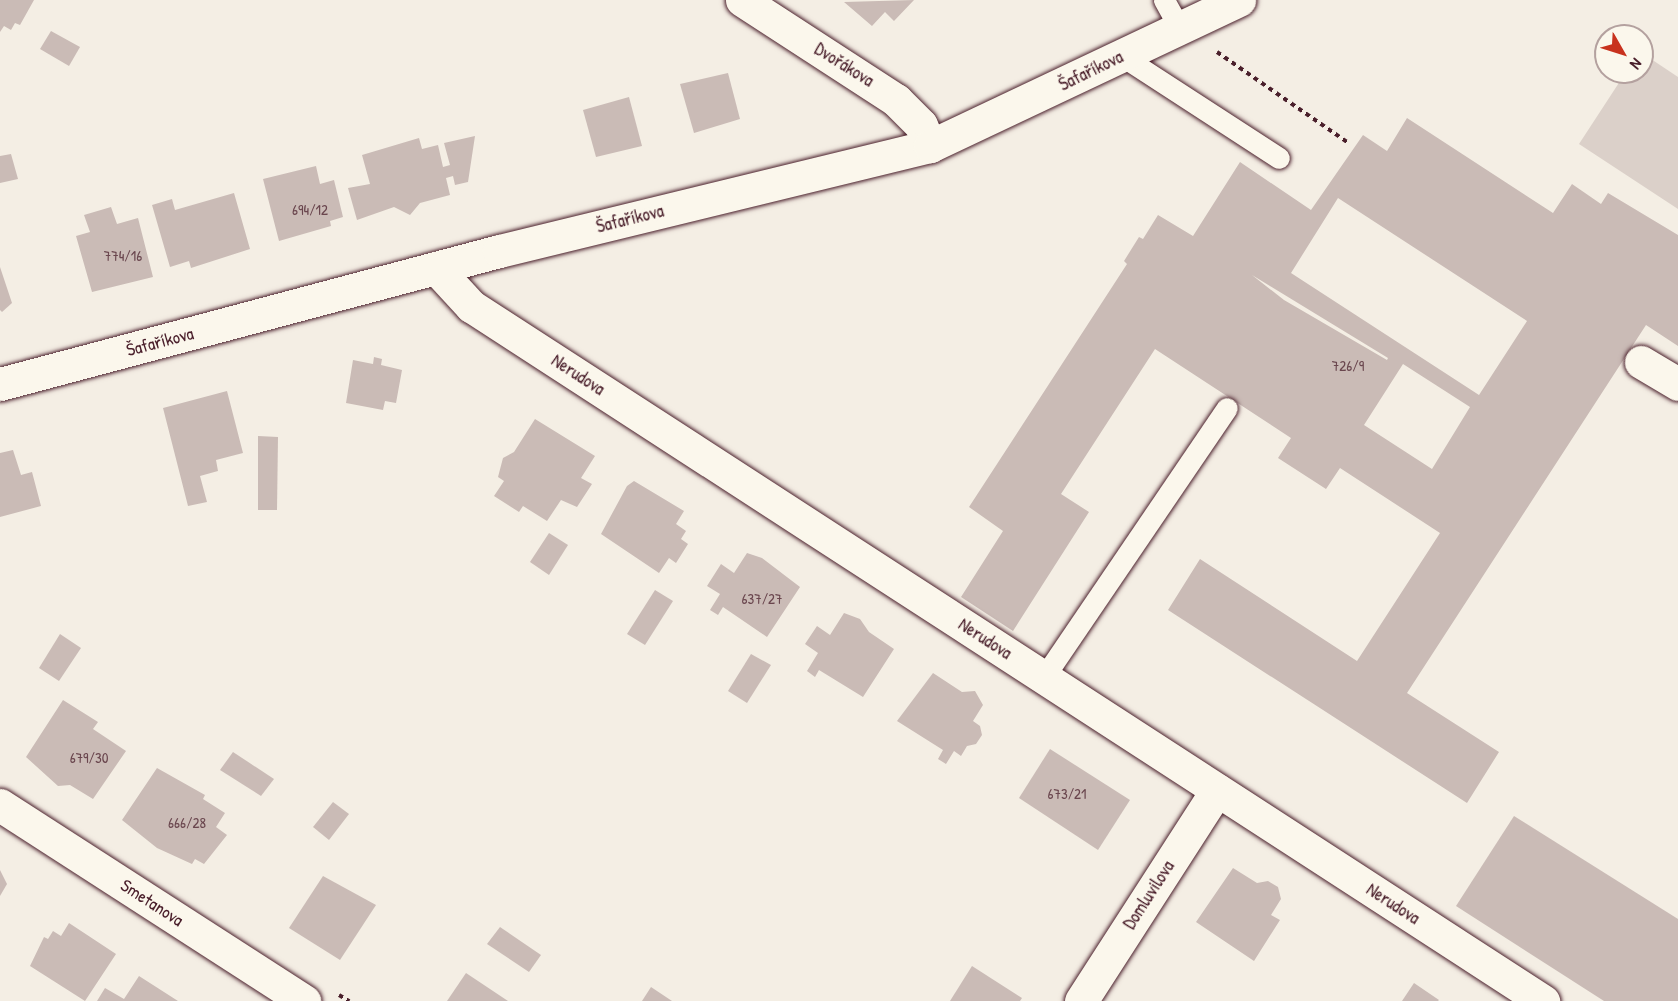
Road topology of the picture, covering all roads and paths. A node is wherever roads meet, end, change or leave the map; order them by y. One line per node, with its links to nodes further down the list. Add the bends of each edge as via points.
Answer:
1 (742, 0): 7 (street, Dvořákova, via 881,88 912,114)
2 (1164, 0): 4 (lane)
3 (1239, 0): 4 (street, Šafaříkova)
4 (1193, 37): 5 (street, Šafaříkova); 6 (path)
5 (1122, 56): 7 (street, Šafaříkova); 8 (lane)
6 (1347, 142)
7 (930, 146): 9 (street, Šafaříkova)
8 (1279, 158)
9 (436, 268): 11 (street, Šafaříkova); 14 (street, Nerudova, via 471,306)
10 (1641, 362): 12 (street)
11 (0, 384)
12 (1678, 384)
13 (1227, 408): 14 (lane)
14 (1044, 677): 15 (street, Nerudova)
15 (1217, 790): 19 (street, Domluvilova); 20 (street, Nerudova)
16 (0, 805): 17 (street, Smetanova)
17 (260, 989): 18 (street, Smetanova)
18 (304, 1001)
19 (1081, 1001)
20 (1543, 1001)

